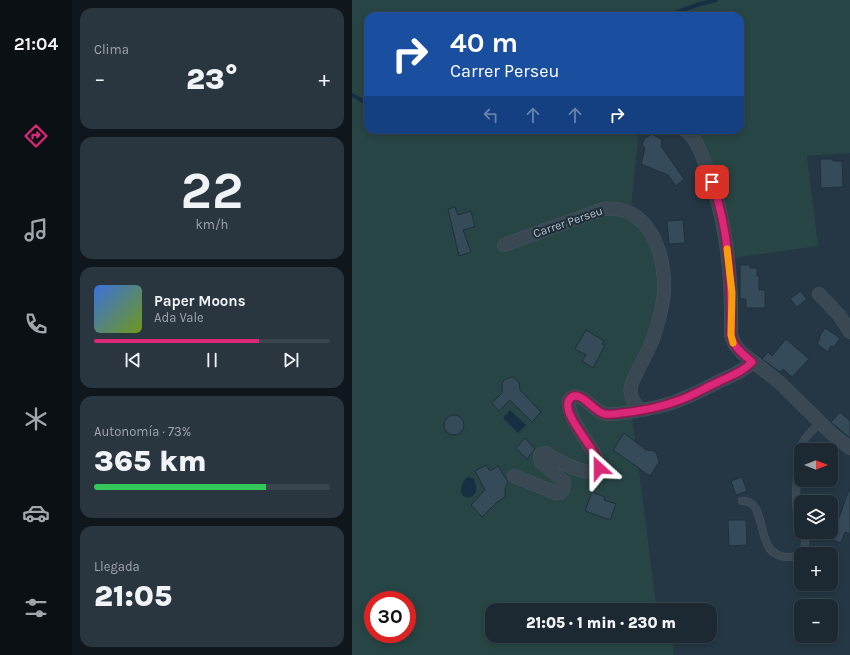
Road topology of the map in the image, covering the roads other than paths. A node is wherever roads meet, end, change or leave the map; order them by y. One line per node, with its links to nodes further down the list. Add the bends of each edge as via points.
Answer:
1 (690, 134): 5 (street, via 700,151 716,192 722,221 732,293 732,341)
2 (504, 245): 6 (street, Carrer Perseu, via 603,209 625,210 639,217 644,223 660,254 664,293 654,335 631,385 632,399)
3 (818, 294): 4 (street, via 839,315)
4 (850, 332)
5 (752, 362): 6 (street, via 743,370 681,400); 7 (street, via 779,382)
6 (640, 410): 9 (street, via 603,414 579,396 573,397 569,400 569,411 598,460 598,469 584,471 545,452 541,454 540,460 564,482 563,490 556,494)
7 (822, 423): 8 (street); 10 (lane, via 810,432 802,445)
8 (850, 448)
9 (514, 476)
10 (796, 495)
11 (742, 501): 12 (lane, via 750,502 754,506 763,535 770,550 776,554 792,557 803,551)
12 (804, 539)

